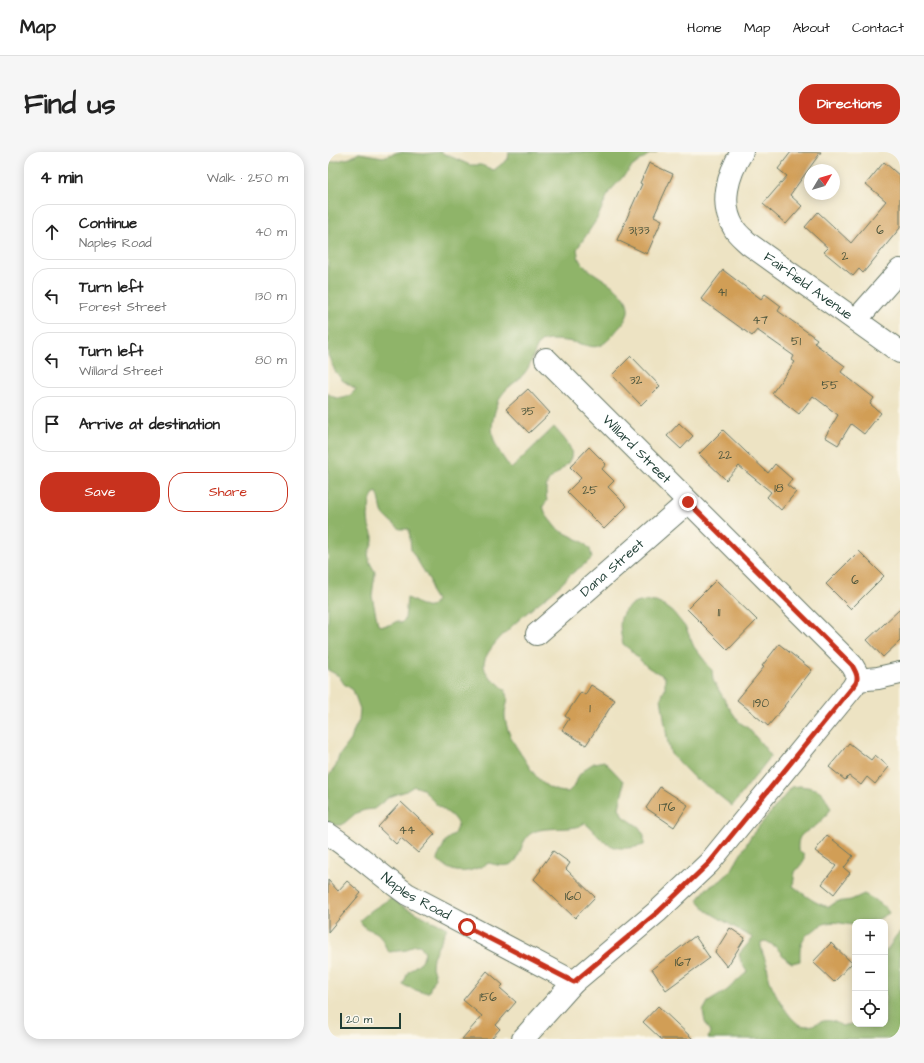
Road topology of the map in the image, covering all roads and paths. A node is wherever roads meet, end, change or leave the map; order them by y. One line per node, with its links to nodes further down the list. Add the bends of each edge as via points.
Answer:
1 (742, 152): 3 (street, Fairfield Avenue, via 727,190 727,211 734,229 749,244)
2 (900, 270): 3 (street)
3 (856, 320): 4 (street, Fairfield Avenue)
4 (900, 352)
5 (546, 359): 6 (street, Willard Street)
6 (688, 502): 7 (street, Dana Street); 9 (street, Willard Street, via 852,665)
7 (537, 634)
8 (900, 673): 9 (street)
9 (857, 680): 11 (street, via 709,863 658,912)
10 (328, 834): 11 (street, Naples Road, via 407,894)
11 (574, 982): 12 (street)
12 (523, 1039)

